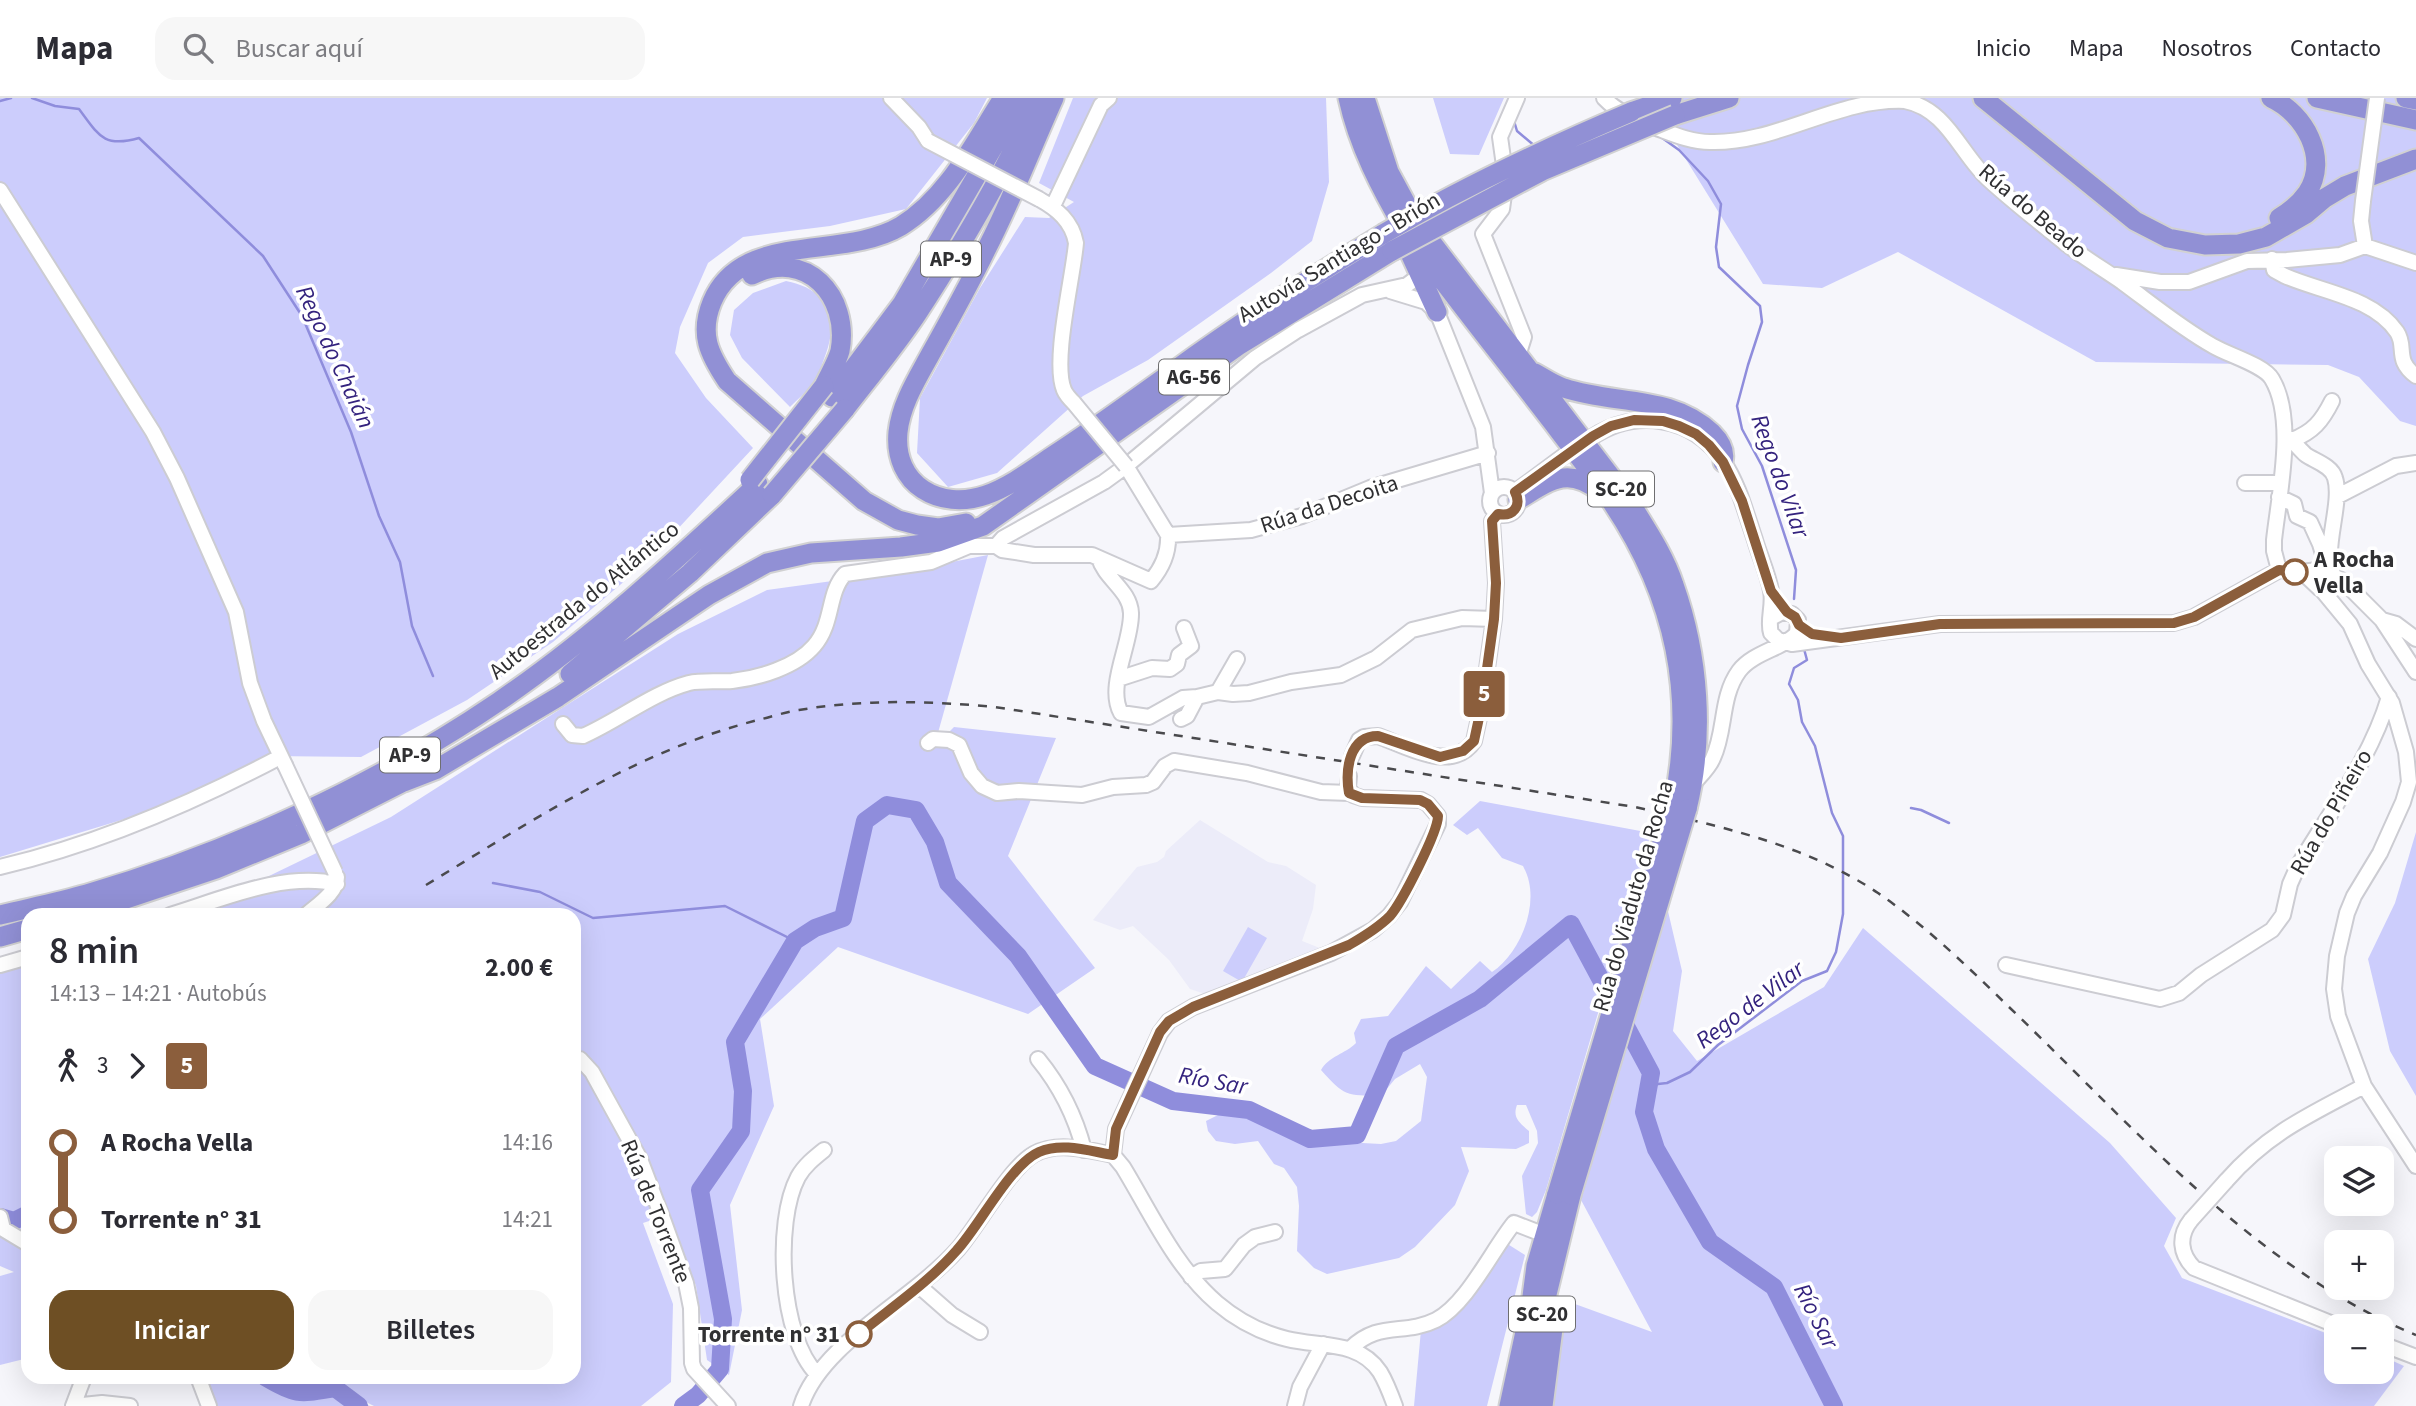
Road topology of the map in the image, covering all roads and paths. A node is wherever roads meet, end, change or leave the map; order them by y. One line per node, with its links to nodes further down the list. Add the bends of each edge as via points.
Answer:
1 (891, 98): 24 (street, bridge, via 928,141)
2 (1003, 98): 53 (highway, via 944,188 924,210 876,238 758,258 739,267 716,293 706,323 712,359 727,381 864,501 917,526 958,525)
3 (1018, 98): 36 (highway, Autoestrada do Atlántico / AP-9, via 902,304)
4 (1038, 98): 36 (highway, Autoestrada do Atlántico / AP-9, via 974,222 916,316)
5 (1054, 98): 40 (highway, via 986,251 911,390 898,433 899,452 916,484 942,500 961,501 1006,485)
6 (1109, 98): 24 (street, via 1101,105)
7 (1348, 98): 23 (highway, SC-20, via 1352,119)
8 (1365, 98): 25 (highway, SC-20)
9 (1517, 98): 34 (street, via 1500,137 1506,180 1502,209 1483,234 1524,337)
10 (1604, 98): 31 (street, Rúa do Beado, via 1645,124 1707,142 1755,136 1860,102 1881,99 1915,104 1941,121 1985,177)
11 (1729, 98): 19 (highway, Autovía Santiago - Brión / AG-56)
12 (1983, 98): 21 (highway, via 2135,221 2168,238 2205,245 2266,237 2345,186)
13 (1999, 98): 14 (highway, via 2139,212 2168,228 2211,235 2265,226 2308,192 2315,159 2312,142 2296,115)
14 (2271, 98)
15 (2316, 98): 20 (highway)
16 (2377, 98): 27 (street, bridge, via 2361,221)
17 (2406, 98): 18 (highway)
18 (2416, 100)
19 (1662, 103): 26 (highway, Autovía Santiago - Brión / AG-56, bridge, via 1542,171); 26 (highway, Autovía Santiago - Brión / AG-56, bridge, via 1631,112 1501,170)
20 (2416, 120)
21 (2416, 159)
22 (0, 190): 82 (street, via 171,467 236,612 250,683)
23 (1390, 204): 25 (highway, SC-20); 30 (highway, via 1391,219)
24 (1053, 206): 45 (street, bridge, via 1074,232 1076,243 1063,337 1065,393)
25 (1411, 226): 34 (highway, Rúa do Viaduto da Rocha / SC-20); 52 (highway, Rúa do Viaduto da Rocha / SC-20)
26 (1387, 243): 40 (highway, Autovía Santiago - Brión / AG-56, via 1294,288); 53 (highway, Autovía Santiago - Brión / AG-56)
27 (2365, 246): 28 (street, via 2340,255); 29 (street)
28 (2272, 259): 31 (street, via 2246,261 2189,282); 35 (street, via 2274,270 2285,276 2361,304 2382,317 2397,333 2406,367)
29 (2416, 263)
30 (1419, 272): 32 (street, via 1407,285); 33 (highway)
31 (2111, 274): 39 (street, Rúa do Beado, via 2199,338 2271,376)
32 (1384, 289): 33 (street, via 1426,302); 45 (street, via 1362,295 1255,358)
33 (1437, 312): 41 (street, via 1483,427)
34 (1523, 362): 43 (highway, via 1562,388 1688,415 1717,438 1725,455); 86 (highway, Rúa do Viaduto da Rocha / SC-20, via 1628,499 1674,583 1692,655 1697,718)
35 (2416, 376)
36 (834, 397): 40 (highway, via 841,314 826,285 785,267 764,269 741,280 730,290 718,326 722,355 736,377 871,493 900,509 944,516 966,514 1003,497); 47 (highway, Autoestrada do Atlántico / AP-9, bridge); 47 (highway, bridge)
37 (2332, 401): 39 (street, via 2314,429)
38 (1591, 438): 43 (street, via 1627,421 1663,421 1696,434)
39 (2289, 438): 48 (street, Rúa do Beado); 51 (street, via 2335,476)
40 (1077, 441)
41 (1488, 453): 49 (street); 55 (street, Rúa da Decoita, via 1251,530)
42 (1565, 455): 50 (street)
43 (1723, 462): 61 (street, via 1742,501)
44 (2416, 463): 51 (street, via 2396,466)
45 (1126, 466): 55 (street); 56 (street)
46 (2245, 483): 48 (street)
47 (760, 486): 84 (highway, Autoestrada do Atlántico / AP-9, via 690,573 588,661); 91 (highway, Autoestrada do Atlántico / AP-9, via 573,647 450,733 313,807 198,856 87,894)
48 (2280, 490): 58 (street, Rúa do Beado, via 2274,551); 59 (street, via 2294,504 2297,516 2310,522)
49 (1492, 493): 50 (street, via 1502,486); 54 (street, via 1491,507)
50 (1517, 496): 52 (highway, via 1572,477 1588,483); 54 (street, via 1512,513)
51 (2338, 496): 59 (street)
52 (1613, 503): 88 (highway, Rúa do Viaduto da Rocha / SC-20, via 1653,573 1671,624 1683,707)
53 (1002, 512): 84 (highway, via 983,526 938,542 811,553 767,563 709,595 558,697 435,770)
54 (1498, 514): 65 (street, via 1492,521)
55 (1168, 536): 60 (street, via 1160,571)
56 (996, 546): 57 (street, via 1034,555); 79 (street, via 969,546 931,562 845,574 837,582 828,626 797,661 734,680 690,683 583,736 572,735)
57 (1099, 558): 60 (street); 62 (street)
58 (2279, 570): 59 (street); 69 (street, via 2194,617 2174,623 1940,624)
59 (2328, 578): 66 (street); 77 (street, via 2333,602)
60 (1151, 581): 62 (street)
61 (1771, 591): 63 (street); 64 (street)
62 (1130, 600): 74 (street, via 1130,624)
63 (1787, 612): 64 (street); 67 (street)
64 (1771, 618): 71 (street, via 1771,633)
65 (1494, 619): 75 (street, via 1462,618 1412,631 1376,658 1341,675 1249,693); 81 (street, via 1472,745 1458,754 1440,757 1371,736 1359,740)
66 (2382, 620): 70 (street); 73 (street)
67 (1799, 625): 69 (street, via 1817,636); 71 (street, via 1795,636)
68 (1184, 628): 74 (street, via 1191,646 1179,655 1177,664)
69 (1841, 638): 71 (street, via 1797,645)
70 (2416, 639)
71 (1783, 641): 86 (street, via 1738,673 1726,699 1713,758)
72 (1237, 659): 75 (street)
73 (2416, 672)
74 (1118, 679): 76 (street, via 1121,713 1149,717 1184,698)
75 (1218, 692): 76 (street)
76 (1197, 697): 78 (street)
77 (2389, 697): 85 (street); 101 (street, Rúa do Piñeiro, via 2361,762 2298,866 2283,915 2273,930 2179,993 2160,999)
78 (1181, 719)
79 (563, 724)
80 (928, 743): 87 (street, via 933,739 959,744 971,773 982,786 997,793 1082,795 1146,785 1174,761 1321,792)
81 (1352, 756)
82 (283, 761): 89 (street, via 76,847); 90 (street, bridge)
83 (1349, 776): 87 (street)
84 (404, 782): 92 (highway, Autoestrada do Atlántico / AP-9, via 301,834 216,869)
85 (2412, 784): 104 (street, via 2350,904 2335,967 2338,1016)
86 (1692, 785): 88 (highway, Rúa do Viaduto da Rocha / SC-20)
87 (1349, 793): 107 (street, via 1362,798 1420,800 1438,816 1395,909 1349,945 1178,1014 1160,1032 1115,1134)
88 (1680, 807): 109 (highway, Rúa do Viaduto da Rocha / SC-20, bridge)
89 (0, 867)
90 (336, 878): 93 (street, via 286,882); 94 (street, via 332,891)
91 (29, 908)
92 (99, 908)
93 (195, 908)
94 (314, 908)
95 (21, 910): 96 (highway, Autoestrada do Atlántico / AP-9)
96 (0, 915)
97 (21, 931): 98 (highway)
98 (0, 937)
99 (21, 959): 100 (street)
100 (0, 965)
101 (2006, 965)
102 (1038, 1059): 106 (street, via 1068,1102)
103 (581, 1060): 131 (street, Rúa de Torrente, via 592,1072 645,1172 686,1283 692,1363)
104 (2364, 1086): 108 (street); 119 (street, bridge, via 2267,1140 2183,1233 2182,1249 2194,1268)
105 (824, 1150): 125 (street, via 806,1165 794,1186 783,1260 787,1303 800,1349)
106 (1084, 1150): 107 (street); 118 (street, via 1055,1147 1030,1157 957,1250)
107 (1113, 1155): 117 (street)
108 (2416, 1166)
109 (1564, 1194): 112 (highway, Rúa do Viaduto da Rocha / SC-20); 114 (highway, Rúa do Viaduto da Rocha / SC-20)
110 (0, 1217): 111 (street)
111 (1, 1223): 115 (street)
112 (1563, 1223): 137 (highway, Rúa do Viaduto da Rocha / SC-20); 138 (highway)
113 (1275, 1232): 117 (street, via 1244,1245 1226,1269 1201,1271)
114 (1545, 1235): 116 (highway, Rúa do Viaduto da Rocha / SC-20); 122 (street, via 1514,1223 1446,1313 1427,1324 1369,1334)
115 (21, 1240)
116 (1536, 1266): 135 (highway, via 1521,1292); 136 (highway, Rúa do Viaduto da Rocha / SC-20)
117 (1191, 1277): 121 (street, via 1218,1304 1249,1325 1286,1339)
118 (919, 1286): 120 (street, via 952,1315); 125 (street)
119 (2324, 1320)
120 (981, 1332)
121 (1323, 1344): 122 (street); 133 (street)
122 (1350, 1349): 134 (street, via 1380,1372)
123 (2394, 1349): 124 (street)
124 (2416, 1357)
125 (817, 1374): 132 (street)
126 (81, 1384): 128 (street)
127 (201, 1384): 130 (street)
128 (73, 1406): 129 (street)
129 (130, 1406)
130 (209, 1406)
131 (728, 1406)
132 (801, 1406)
133 (1295, 1406)
134 (1395, 1406)
135 (1496, 1406)
136 (1509, 1406)
137 (1526, 1406)
138 (1543, 1406)

